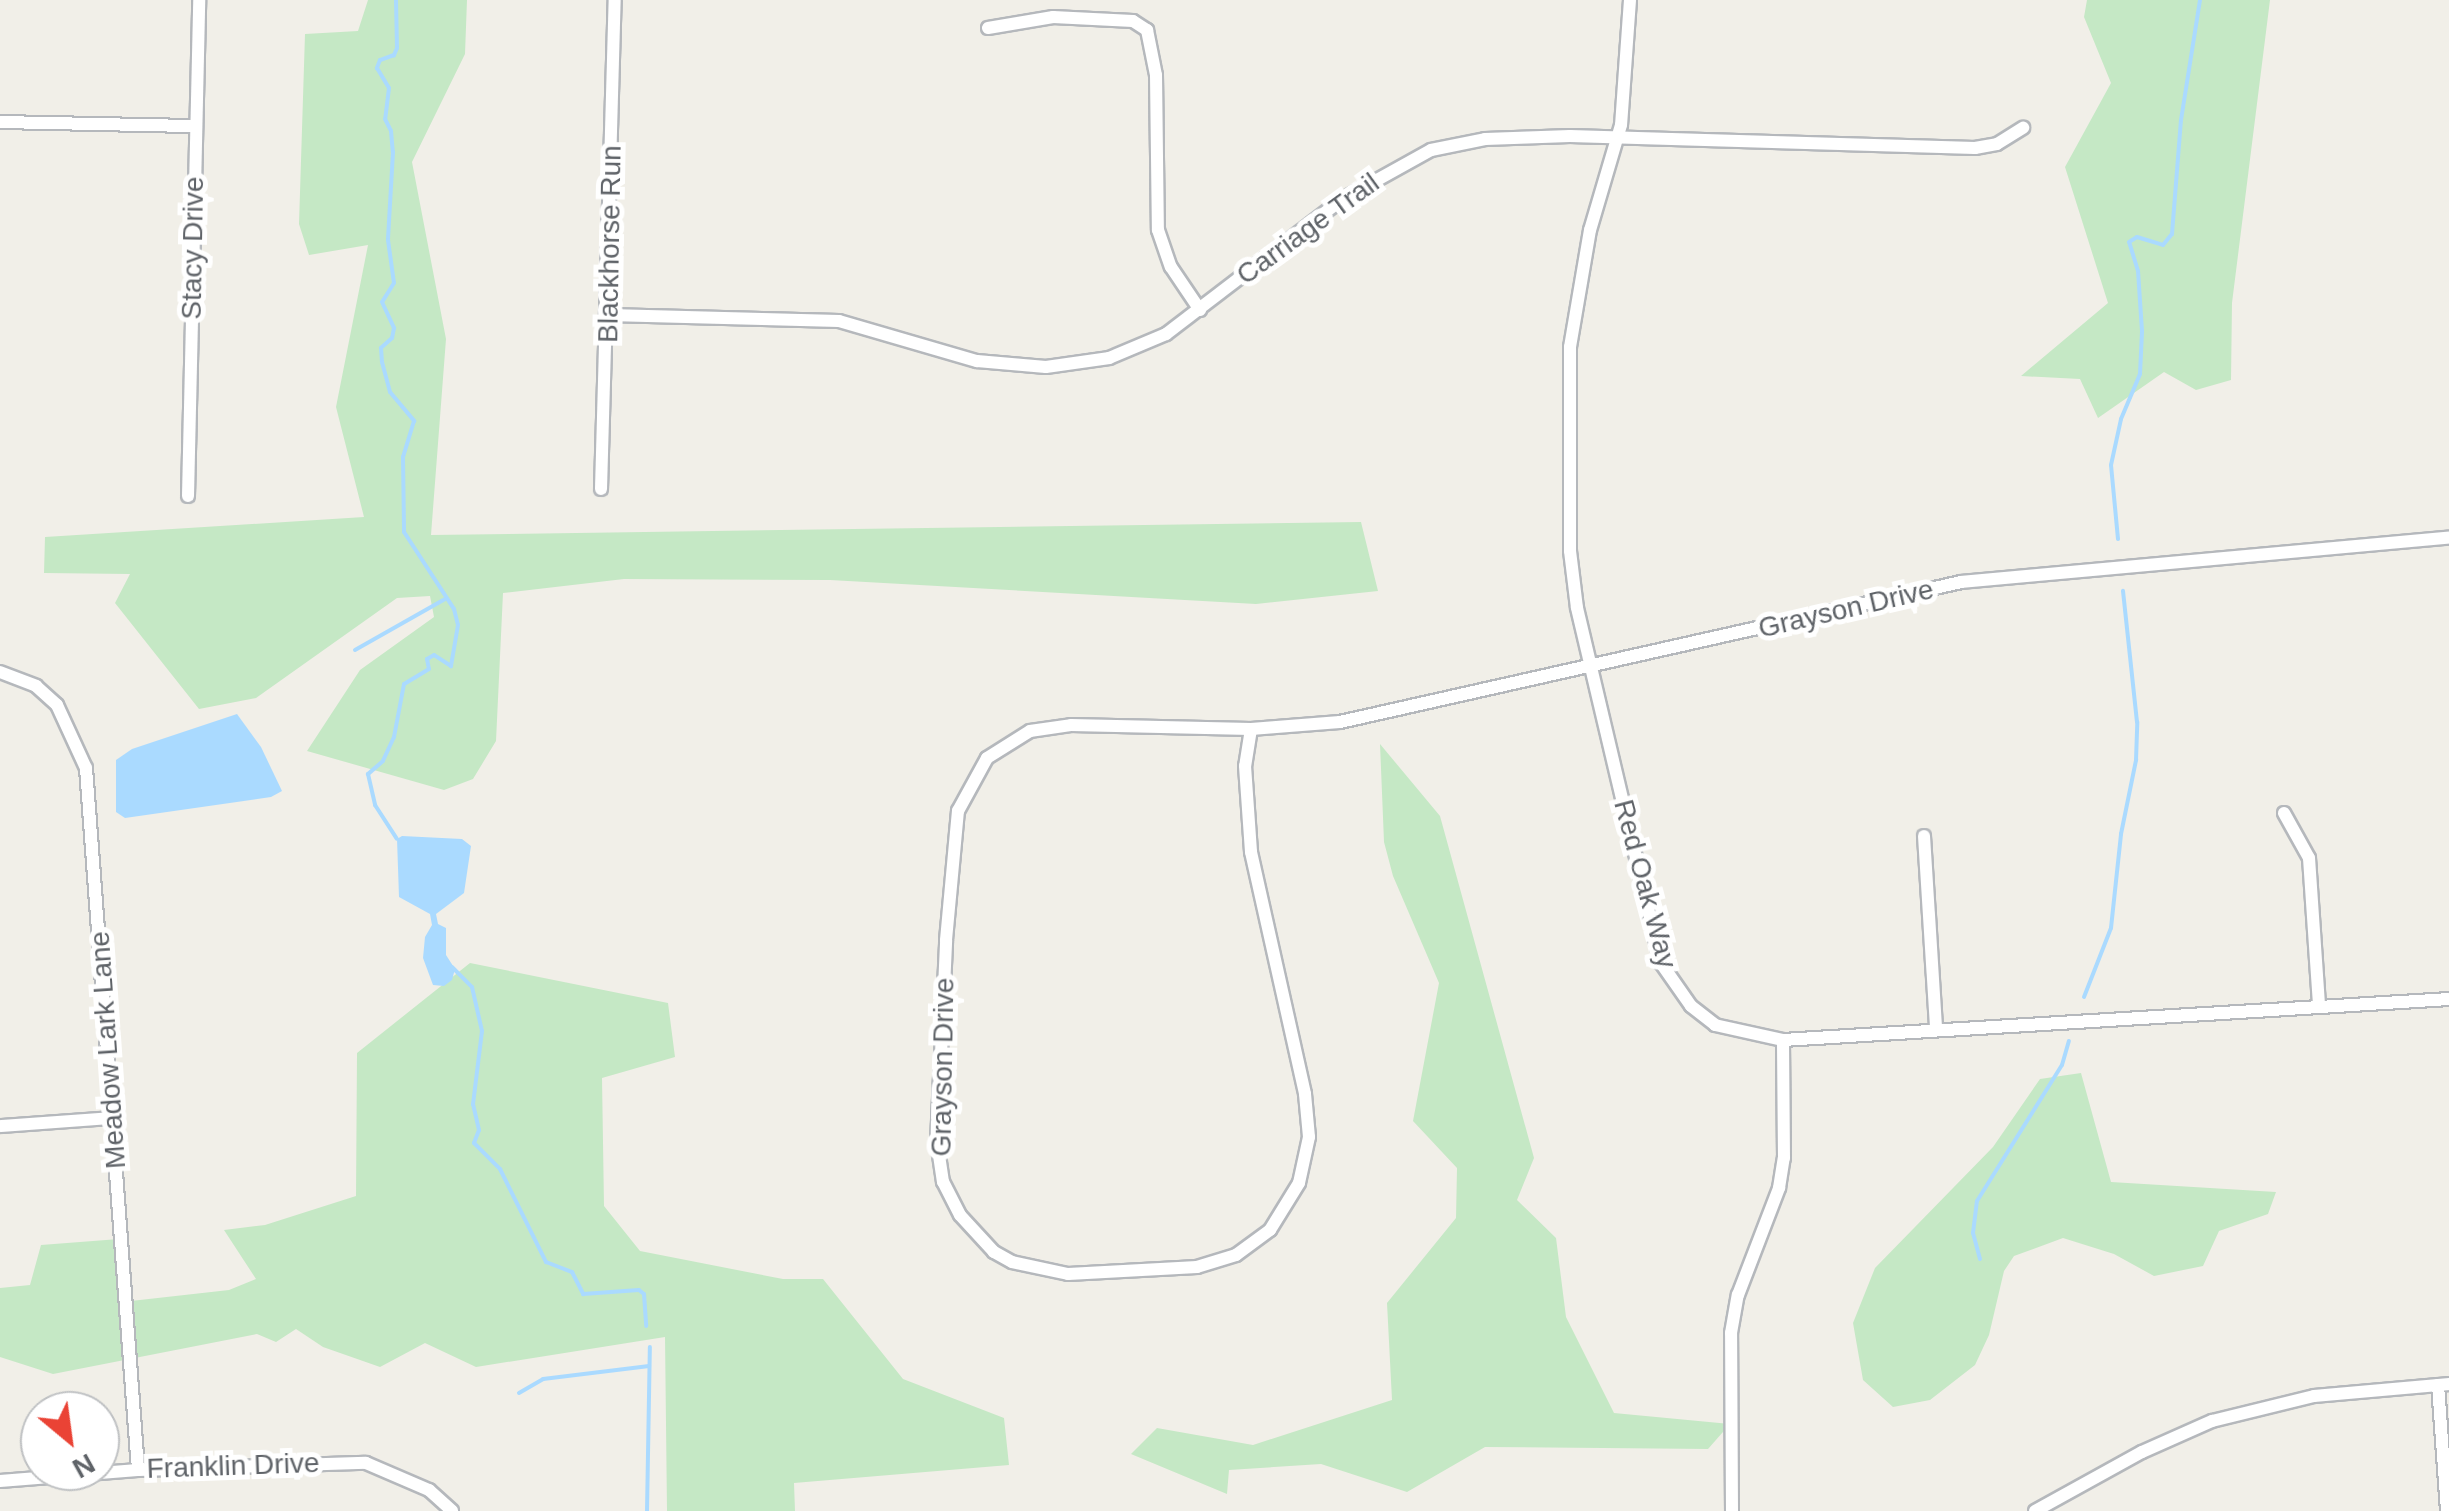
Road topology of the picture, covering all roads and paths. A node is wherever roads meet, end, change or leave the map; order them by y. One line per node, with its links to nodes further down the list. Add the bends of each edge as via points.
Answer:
1 (199, 0): 6 (street, Stacy Drive)
2 (615, 0): 10 (street, Blackhorse Run)
3 (1630, 0): 8 (street, Red Oak Way)
4 (988, 28): 9 (street, via 1053,16 1134,22 1147,30 1156,74 1158,230 1166,258)
5 (0, 122): 6 (street)
6 (196, 126): 12 (street, Stacy Drive)
7 (2023, 128): 8 (street, Carriage Trail, via 1975,148)
8 (1618, 141): 9 (street, Carriage Trail, via 1485,138 1431,150 1341,200); 14 (street, Red Oak Way, via 1590,230 1570,347 1570,550)
9 (1200, 310): 10 (street, Carriage Trail, via 1128,352 1046,368 977,361 839,322)
10 (609, 315): 11 (street, Blackhorse Run)
11 (601, 488)
12 (188, 496)
13 (2449, 538): 14 (street, Grayson Drive, via 1961,582)
14 (1591, 666): 16 (street, Grayson Drive, via 1340,722); 22 (street, Red Oak Way, via 1667,976 1716,1025)
15 (0, 672): 23 (street, Meadow Lark Lane, via 36,686 57,705 86,768)
16 (1251, 729): 16 (street, Grayson Drive, via 1030,731 987,758 962,796 946,940 938,1160 960,1215 1012,1262 1068,1274 1197,1266 1248,1248 1286,1210 1299,1183 1308,1137 1306,1094 1251,852 1245,766)
17 (2284, 813): 20 (street, via 2308,858)
18 (1924, 836): 21 (street)
19 (2449, 999): 20 (street, Red Oak Way)
20 (2319, 1006): 21 (street, Red Oak Way)
21 (1936, 1028): 22 (street, Red Oak Way)
22 (1783, 1040): 29 (street, via 1780,1188 1738,1295 1731,1332)
23 (111, 1118): 24 (street); 26 (street, Meadow Lark Lane)
24 (0, 1126)
25 (2444, 1385): 30 (street, via 2314,1396 2212,1420); 31 (street)
26 (138, 1470): 27 (street, Franklin Drive); 28 (street, Franklin Drive, via 366,1463 429,1490)
27 (0, 1480)
28 (452, 1511)
29 (1732, 1511)
30 (2035, 1511)
31 (2447, 1511)

